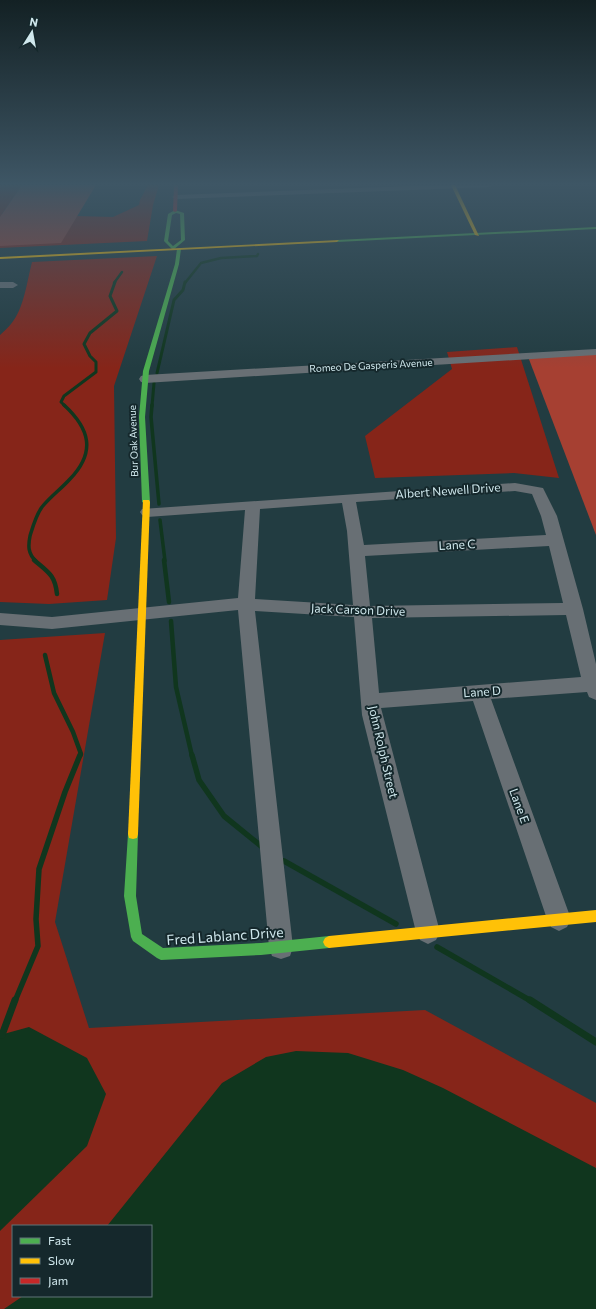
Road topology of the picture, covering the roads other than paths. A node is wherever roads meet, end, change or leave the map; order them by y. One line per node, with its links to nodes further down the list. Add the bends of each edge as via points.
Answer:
1 (172, 246): 4 (street, Bur Oak Avenue)
2 (178, 246): 4 (street, Bur Oak Avenue)
3 (239, 246): 4 (street)
4 (176, 249): 5 (street); 9 (street, Bur Oak Avenue, via 177,264)
5 (0, 258)
6 (0, 285): 7 (street)
7 (13, 285)
8 (596, 352): 9 (street, Romeo De Gasperis Avenue)
9 (145, 378): 12 (street, Bur Oak Avenue, via 142,417)
10 (348, 498): 11 (street, Albert Newell Drive); 13 (street, Albert Newell Drive, via 515,487 538,491); 14 (street, John Rolph Street)
11 (253, 506): 12 (street, Albert Newell Drive); 15 (street)
12 (147, 512): 18 (street, Bur Oak Avenue)
13 (556, 540): 14 (street, Lane C); 16 (street, Albert Newell Drive)
14 (357, 551): 17 (street, John Rolph Street)
15 (246, 604): 17 (street, Jack Carson Drive); 18 (street, Jack Carson Drive); 26 (street)
16 (574, 609): 17 (street, Jack Carson Drive); 20 (street, Albert Newell Drive)
17 (363, 611): 22 (street, John Rolph Street)
18 (143, 613): 19 (street, Jack Carson Drive, via 52,623); 26 (street, Fred Lablanc Drive, via 130,896 137,937 161,954)
19 (0, 619)
20 (594, 688): 21 (street, Lane D)
21 (479, 692): 22 (street, Lane D); 24 (street, Lane E)
22 (371, 701): 25 (street, John Rolph Street, via 372,714)
23 (596, 916): 24 (street, Fred Lablanc Drive)
24 (559, 919): 25 (street, Fred Lablanc Drive)
25 (428, 932): 26 (street, Fred Lablanc Drive)
26 (281, 947)

